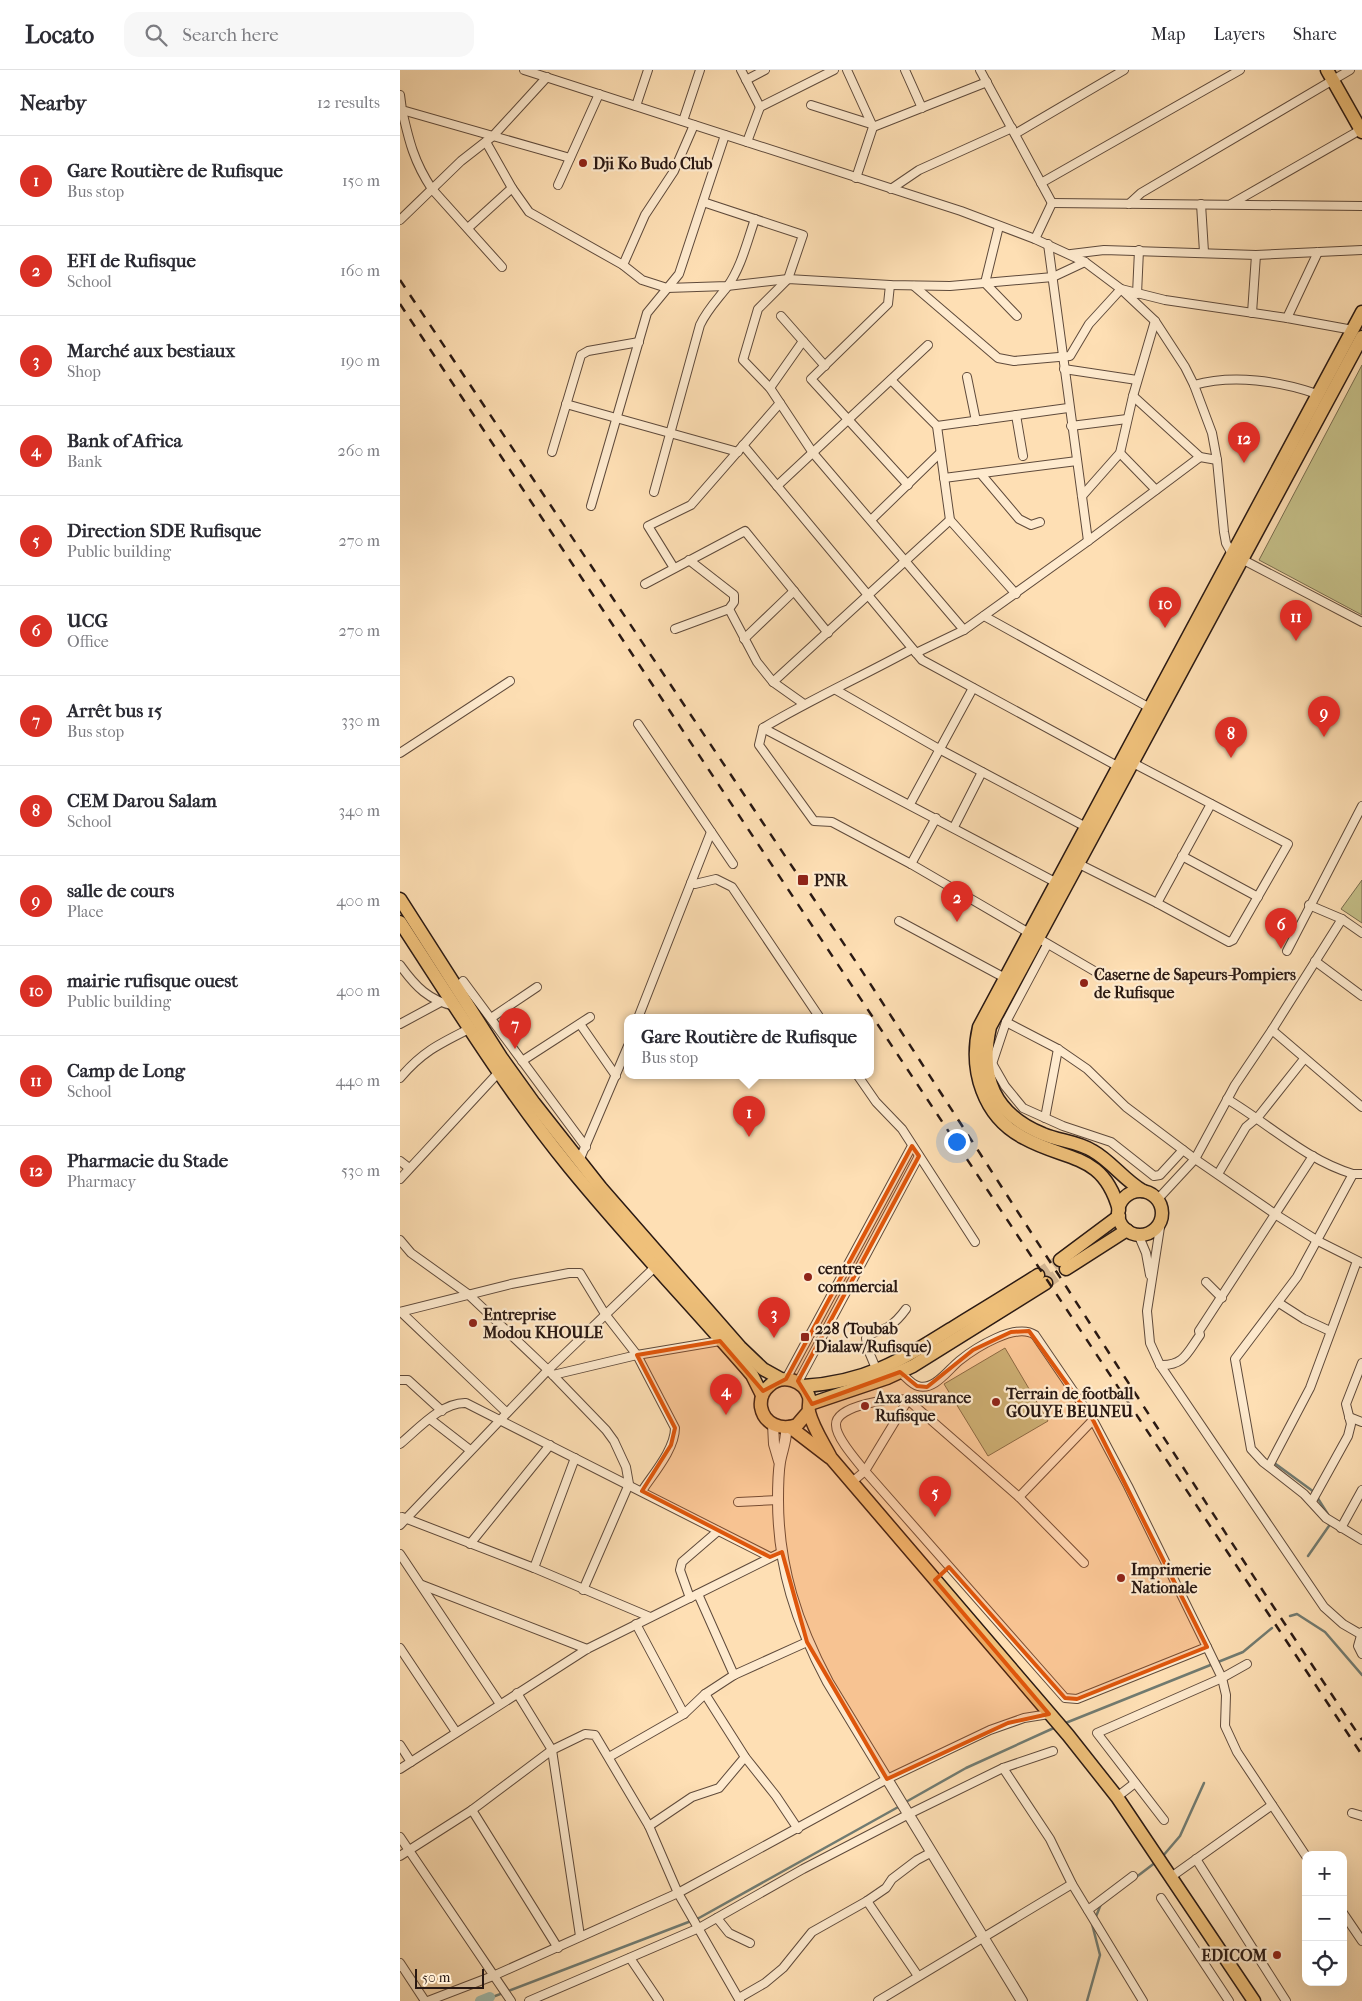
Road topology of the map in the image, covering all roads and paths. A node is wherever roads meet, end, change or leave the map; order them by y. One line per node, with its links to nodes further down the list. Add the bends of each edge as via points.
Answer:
1 (524, 70): 13 (street)
2 (648, 70): 21 (street)
3 (700, 70): 25 (street)
4 (741, 70): 16 (street)
5 (765, 70): 16 (street)
6 (834, 70): 22 (street)
7 (848, 70): 27 (street)
8 (905, 70): 23 (street)
9 (980, 70): 17 (street)
10 (1124, 70): 29 (street)
11 (1240, 70): 36 (street)
12 (1350, 70): 14 (street)
13 (538, 72): 15 (street)
14 (1330, 75): 28 (main road); 43 (street, via 1140,193)
15 (547, 77): 18 (street); 31 (street)
16 (746, 80): 22 (street)
17 (987, 82): 23 (street); 29 (street)
18 (598, 94): 21 (street); 34 (street)
19 (400, 95): 24 (street)
20 (811, 105): 27 (street)
21 (636, 106): 25 (street)
22 (760, 107): 33 (street)
23 (922, 108): 27 (street)
24 (402, 110): 31 (street); 39 (street, via 415,160)
25 (683, 121): 26 (street)
26 (694, 125): 30 (street); 60 (street, via 674,171 645,215)
27 (872, 126): 35 (street)
28 (1362, 130): 45 (street)
29 (1013, 131): 36 (street); 40 (street, via 919,170)
30 (725, 135): 33 (street); 41 (street)
31 (493, 136): 32 (street); 34 (street)
32 (486, 142): 38 (street); 39 (street, via 460,161)
33 (748, 142): 35 (street)
34 (570, 158): 37 (street)
35 (856, 178): 40 (street)
36 (1042, 183): 42 (street)
37 (558, 185)
38 (512, 188): 50 (street); 60 (street, via 529,212)
39 (432, 189): 48 (street); 50 (street)
40 (891, 189): 49 (street)
41 (703, 202): 47 (street); 68 (street, via 679,274)
42 (1052, 203): 43 (street); 51 (street)
43 (1129, 204): 44 (street)
44 (1201, 204): 45 (street); 55 (street)
45 (1229, 205): 46 (street)
46 (1362, 206)
47 (755, 219): 63 (street, via 803,235); 66 (street, via 740,262)
48 (400, 220)
49 (1000, 226): 51 (street); 64 (street)
50 (468, 228): 61 (street)
51 (1035, 239): 52 (street)
52 (1048, 244): 57 (street); 62 (street)
53 (1139, 250): 55 (street); 57 (street); 70 (street)
54 (1362, 250): 56 (street)
55 (1204, 252): 58 (street)
56 (1318, 252): 58 (street); 75 (street)
57 (1069, 254): 59 (street)
58 (1256, 255): 72 (street)
59 (1085, 262): 62 (street); 69 (street)
60 (623, 265): 68 (street, via 642,280)
61 (502, 267)
62 (1053, 277): 64 (street); 81 (street)
63 (788, 279): 65 (street); 66 (street); 88 (street, via 758,309 743,360)
64 (985, 282): 67 (street); 74 (street)
65 (890, 285): 67 (street); 82 (street, via 888,304)
66 (727, 286): 68 (street); 101 (street, via 700,325)
67 (914, 286): 81 (street, via 998,358 1014,361)
68 (667, 288): 79 (street, via 648,313)
69 (1121, 289): 70 (street); 76 (street); 81 (street, via 1089,324 1070,356)
70 (1137, 294): 72 (street)
71 (1362, 312): 77 (main road)
72 (1252, 313): 75 (street)
73 (781, 316): 78 (street)
74 (1017, 316)
75 (1287, 318): 77 (street)
76 (1155, 321): 86 (street); 87 (street)
77 (1357, 333): 89 (main road); 124 (main road)
78 (803, 341): 82 (street); 88 (street)
79 (639, 342): 92 (street, via 588,351 581,356); 95 (street)
80 (928, 345): 85 (street)
81 (1062, 357): 83 (street)
82 (825, 366): 97 (street, via 811,379)
83 (1064, 369): 86 (street); 93 (street)
84 (967, 377): 98 (street)
85 (892, 380): 97 (street); 99 (street)
86 (1137, 380): 90 (street)
87 (1194, 385): 89 (street, via 1222,380 1259,382); 110 (street, via 1212,433)
88 (770, 388): 91 (street)
89 (1318, 394): 124 (main road)
90 (1133, 396): 96 (street); 109 (street)
91 (780, 403): 102 (street); 105 (street)
92 (566, 404): 95 (street); 103 (street)
93 (1068, 408): 94 (street); 100 (street)
94 (1016, 415): 98 (street); 108 (street)
95 (616, 418): 101 (street); 119 (street)
96 (1127, 419): 100 (street); 107 (street)
97 (848, 420): 105 (street); 114 (street)
98 (976, 421): 99 (street)
99 (936, 426): 106 (street)
100 (1070, 426): 111 (street)
101 (670, 433): 104 (street); 117 (street)
102 (743, 445): 104 (street); 115 (street)
103 (552, 452)
104 (738, 452): 127 (street, via 691,505 648,526)
105 (813, 453): 115 (street); 120 (street)
106 (940, 453): 113 (street); 114 (street)
107 (1120, 453): 116 (street); 118 (street)
108 (1023, 456)
109 (1200, 457): 110 (street); 116 (street)
110 (1217, 460): 124 (street, via 1226,543)
111 (1078, 461): 112 (street); 118 (street)
112 (981, 474): 113 (street); 122 (street, via 1020,519 1031,524)
113 (944, 478): 121 (street)
114 (908, 485): 120 (street)
115 (777, 486): 131 (street)
116 (1156, 490): 123 (street)
117 (654, 492)
118 (1082, 496): 123 (street)
119 (591, 506)
120 (871, 520): 126 (street)
121 (950, 520): 126 (street); 130 (street)
122 (1040, 522)
123 (1088, 541): 130 (street)
124 (1237, 556): 134 (street); 145 (main road); 150 (main road)
125 (689, 560): 127 (street); 129 (street, via 745,530); 132 (street, via 734,595 734,602)
126 (906, 560): 131 (street); 136 (street)
127 (674, 568): 128 (street)
128 (645, 584)
129 (794, 591): 137 (street); 138 (street)
130 (1016, 594): 133 (street)
131 (868, 596): 137 (street); 139 (street)
132 (729, 608): 135 (street); 138 (street)
133 (984, 616): 136 (street); 145 (street)
134 (1362, 622)
135 (675, 629)
136 (964, 630): 139 (street)
137 (828, 633): 141 (street)
138 (744, 639): 141 (street)
139 (914, 651): 142 (street, via 922,660); 143 (street)
140 (510, 681): 149 (street)
141 (773, 682): 144 (street)
142 (973, 688): 148 (street); 151 (street)
143 (836, 690): 144 (street); 148 (street)
144 (804, 704): 147 (street)
145 (1150, 708): 151 (main road)
146 (638, 724): 159 (street)
147 (763, 728): 153 (street); 162 (street, via 759,745 814,821 832,822)
148 (939, 750): 152 (street); 153 (street)
149 (400, 753)
150 (1133, 763): 154 (street); 163 (main road)
151 (1119, 767): 158 (main road)
152 (982, 772): 157 (street); 158 (street)
153 (910, 804): 156 (street)
154 (1211, 804): 160 (street); 166 (street, via 1288,844)
155 (1362, 806): 169 (street)
156 (936, 818): 157 (street); 162 (street)
157 (954, 827): 165 (street)
158 (1086, 827): 165 (main road)
159 (711, 832): 161 (street); 164 (street)
160 (1182, 856): 166 (street); 168 (street)
161 (733, 864)
162 (911, 864): 174 (street)
163 (1079, 864): 168 (street); 174 (main road)
164 (690, 883): 185 (street); 186 (street, via 716,879 732,887)
165 (1057, 883): 174 (main road)
166 (1258, 897): 168 (street, via 1229,942)
167 (400, 899): 214 (main road, via 501,1057)
168 (1157, 903)
169 (1310, 905): 170 (street); 175 (street)
170 (1342, 919): 173 (street); 176 (street)
171 (899, 920): 179 (street)
172 (400, 922): 184 (main road)
173 (1362, 933)
174 (1038, 939): 178 (street); 179 (main road); 189 (street); 198 (main road, via 990,1027 986,1043)
175 (1287, 951)
176 (1315, 961): 182 (street); 193 (street)
177 (400, 965): 183 (street, via 420,989)
178 (1096, 972)
179 (1005, 978): 222 (main road, via 976,1040 977,1074 982,1092 1010,1130 1088,1164 1114,1191)
180 (463, 981): 188 (street)
181 (537, 987): 188 (street)
182 (1362, 996)
183 (439, 1003): 184 (street); 190 (street)
184 (455, 1006): 192 (main road)
185 (640, 1014)
186 (817, 1014)
187 (590, 1017): 191 (street)
188 (490, 1018): 197 (street)
189 (1006, 1022): 194 (street); 198 (street)
190 (400, 1024)
191 (580, 1024): 197 (street); 200 (street)
192 (469, 1029): 199 (main road); 201 (street, via 424,1053)
193 (1272, 1030): 196 (street); 203 (street)
194 (1058, 1048): 206 (street); 209 (street, via 1087,1069 1126,1107)
195 (624, 1056): 200 (street)
196 (1304, 1059): 204 (street); 205 (street)
197 (522, 1061): 208 (street)
198 (990, 1068): 206 (street, via 1023,1108); 220 (main road, via 996,1098 1021,1124 1095,1152 1126,1181)
199 (498, 1073): 215 (street); 230 (main road, via 569,1167)
200 (616, 1076): 208 (street)
201 (400, 1078)
202 (860, 1079): 207 (street, via 876,1102 902,1129)
203 (1227, 1099): 205 (street); 212 (street)
204 (1362, 1107)
205 (1258, 1117): 211 (street); 216 (street, via 1246,1127)
206 (1045, 1118): 209 (street, via 1111,1142 1154,1176 1160,1175)
207 (912, 1146): 210 (street); 248 (street)
208 (586, 1147): 214 (street)
209 (1183, 1150): 212 (street)
210 (919, 1156): 228 (street); 248 (street)
211 (1313, 1156): 217 (street); 223 (street)
212 (1195, 1159): 216 (street); 221 (street)
213 (400, 1161): 215 (street)
214 (579, 1161): 248 (main road, via 740,1347 763,1369)
215 (409, 1168): 219 (street)
216 (1218, 1174): 223 (street)
217 (1353, 1174): 218 (street); 227 (street)
218 (1362, 1174)
219 (400, 1178)
220 (1143, 1191): 221 (main road); 222 (main road, via 1127,1195)
221 (1157, 1200): 224 (main road, via 1162,1210)
222 (1119, 1213): 225 (main road); 225 (main road, via 1063,1265)
223 (1276, 1213): 227 (street); 234 (street)
224 (1161, 1221): 225 (main road, via 1154,1230); 231 (street)
225 (1132, 1232): 231 (street, via 1146,1253)
226 (400, 1240): 233 (street, via 410,1253)
227 (1318, 1241): 229 (street); 235 (street)
228 (975, 1242)
229 (1360, 1262): 239 (street)
230 (655, 1268): 238 (street); 240 (main road)
231 (1151, 1277): 243 (street, via 1148,1332)
232 (1206, 1282): 234 (street)
233 (468, 1294): 237 (street); 238 (street, via 576,1272 584,1276); 245 (street)
234 (1222, 1298): 243 (street, via 1181,1362 1174,1366)
235 (1279, 1303): 239 (street); 267 (street, via 1236,1359 1251,1449)
236 (906, 1309): 244 (street, via 897,1321 866,1338)
237 (400, 1312): 253 (street)
238 (606, 1314): 241 (street); 245 (street)
239 (1330, 1331): 267 (street, via 1310,1388)
240 (720, 1341): 241 (street); 249 (main road, via 752,1375)
241 (637, 1355): 245 (street); 272 (street, via 675,1436)
242 (1362, 1363): 254 (street, via 1347,1399)
243 (1160, 1365): 293 (street, via 1324,1607 1343,1624)
244 (877, 1371): 246 (main road, via 1042,1279 939,1351); 248 (main road, via 839,1382)
245 (551, 1372): 253 (street); 270 (street, via 614,1441 626,1467)
246 (900, 1372): 251 (main road); 257 (street, via 917,1386 927,1386 973,1350 1011,1332 1029,1331 1035,1335)
247 (400, 1380): 252 (street, via 408,1380)
248 (792, 1382): 249 (main road, via 768,1386); 251 (main road)
249 (762, 1395): 259 (main road, via 762,1411)
250 (908, 1400): 268 (street); 268 (street, via 898,1398 873,1403 846,1411 838,1419 838,1432); 273 (street)
251 (809, 1408): 260 (main road, via 802,1422); 265 (main road)
252 (442, 1411): 255 (street); 256 (street, via 453,1404 466,1403)
253 (506, 1412): 256 (street)
254 (1349, 1416): 258 (street); 275 (street, via 1351,1428 1346,1441)
255 (430, 1419): 261 (street); 263 (street)
256 (500, 1419): 262 (street); 263 (street)
257 (1093, 1420): 273 (street); 295 (street)
258 (1362, 1422)
259 (773, 1424): 260 (main road); 266 (street, via 774,1444)
260 (788, 1428): 265 (main road); 266 (street)
261 (400, 1444)
262 (550, 1445): 264 (street); 281 (street)
263 (470, 1450): 277 (street)
264 (575, 1458): 270 (street); 286 (street)
265 (831, 1458): 269 (main road)
266 (780, 1462): 274 (street)
267 (1269, 1466): 275 (street)
268 (864, 1471): 269 (street); 295 (street, via 1065,1698 1077,1699)
269 (852, 1482): 306 (main road)
270 (628, 1484): 272 (street); 288 (street)
271 (1362, 1490): 278 (street)
272 (642, 1491): 279 (street)
273 (1019, 1497): 285 (street)
274 (778, 1500): 276 (street); 282 (street)
275 (1312, 1501): 278 (street, via 1326,1518)
276 (738, 1502)
277 (402, 1520): 281 (street)
278 (1341, 1528): 280 (street)
279 (718, 1531): 284 (street); 290 (street, via 682,1562 680,1570)
280 (1362, 1540)
281 (470, 1544): 286 (street)
282 (782, 1552): 284 (street); 294 (street, via 791,1596)
283 (400, 1554): 287 (street)
284 (770, 1556): 289 (street)
285 (1084, 1563)
286 (534, 1568): 288 (street)
287 (422, 1586): 297 (street); 304 (street)
288 (583, 1590): 291 (street)
289 (698, 1594): 290 (street); 300 (street)
290 (690, 1598): 291 (street)
291 (650, 1616): 292 (street)
292 (636, 1624): 297 (street); 305 (street)
293 (1362, 1634): 298 (street, via 1358,1646)
294 (807, 1642): 300 (street); 316 (street)
295 (1207, 1647): 301 (street)
296 (400, 1648): 307 (street)
297 (587, 1649): 302 (street)
298 (1362, 1654)
299 (1247, 1664): 301 (street)
300 (734, 1676): 303 (street)
301 (1222, 1678): 317 (street, via 1096,1734); 319 (street, via 1226,1695 1225,1726 1237,1752)
302 (517, 1693): 304 (street); 309 (street)
303 (704, 1694): 305 (street); 312 (street)
304 (500, 1704): 307 (street)
305 (684, 1714): 311 (street)
306 (1052, 1717): 316 (street, via 1008,1722); 318 (main road)
307 (456, 1732): 313 (street)
308 (400, 1745): 313 (street)
309 (552, 1750): 311 (street, via 590,1733 595,1735); 320 (street); 343 (street)
310 (1054, 1751): 314 (street)
311 (609, 1757): 325 (street)
312 (745, 1757): 325 (street, via 719,1788 692,1797); 326 (street)
313 (411, 1762): 315 (street)
314 (1003, 1768): 321 (street); 335 (street, via 1050,1839)
315 (400, 1769)
316 (887, 1779): 321 (street); 326 (street)
317 (1135, 1783): 318 (street); 324 (street)
318 (1118, 1797): 333 (main road)
319 (1272, 1805): 329 (street); 332 (street)
320 (472, 1810): 328 (street); 347 (street)
321 (907, 1811): 330 (street); 340 (street)
322 (1352, 1813): 323 (street)
323 (1362, 1816)
324 (1164, 1820)
325 (649, 1826): 336 (street)
326 (798, 1829): 336 (street)
327 (400, 1837): 328 (street)
328 (408, 1850): 331 (street); 351 (street)
329 (1303, 1851)
330 (932, 1852): 338 (street, via 892,1879 886,1888); 344 (street)
331 (400, 1856)
332 (1196, 1859): 333 (street); 354 (street)
333 (1168, 1872): 362 (main road)
334 (1133, 1876): 339 (street)
335 (1072, 1884): 339 (street); 344 (street)
336 (678, 1893): 342 (street); 343 (street)
337 (1161, 1898): 361 (street)
338 (868, 1901): 350 (street); 353 (street, via 812,1932 774,1976)
339 (1088, 1910): 360 (street)
340 (717, 1918): 342 (street); 346 (street, via 729,1933)
341 (1347, 1919): 345 (street)
342 (697, 1925): 348 (street); 353 (street)
343 (580, 1936): 347 (street)
344 (984, 1938): 350 (street); 359 (street)
345 (1362, 1941)
346 (750, 1943)
347 (558, 1948): 351 (street)
348 (630, 1958): 356 (street); 357 (street)
349 (400, 1963): 355 (street)
350 (918, 1976): 358 (street)
351 (495, 1979): 352 (street); 355 (street)
352 (509, 1999)
353 (740, 2000)
354 (1284, 2000)
355 (426, 2001)
356 (529, 2001)
357 (658, 2001)
358 (878, 2001)
359 (1022, 2001)
360 (1143, 2001)
361 (1229, 2001)
362 (1254, 2001)

